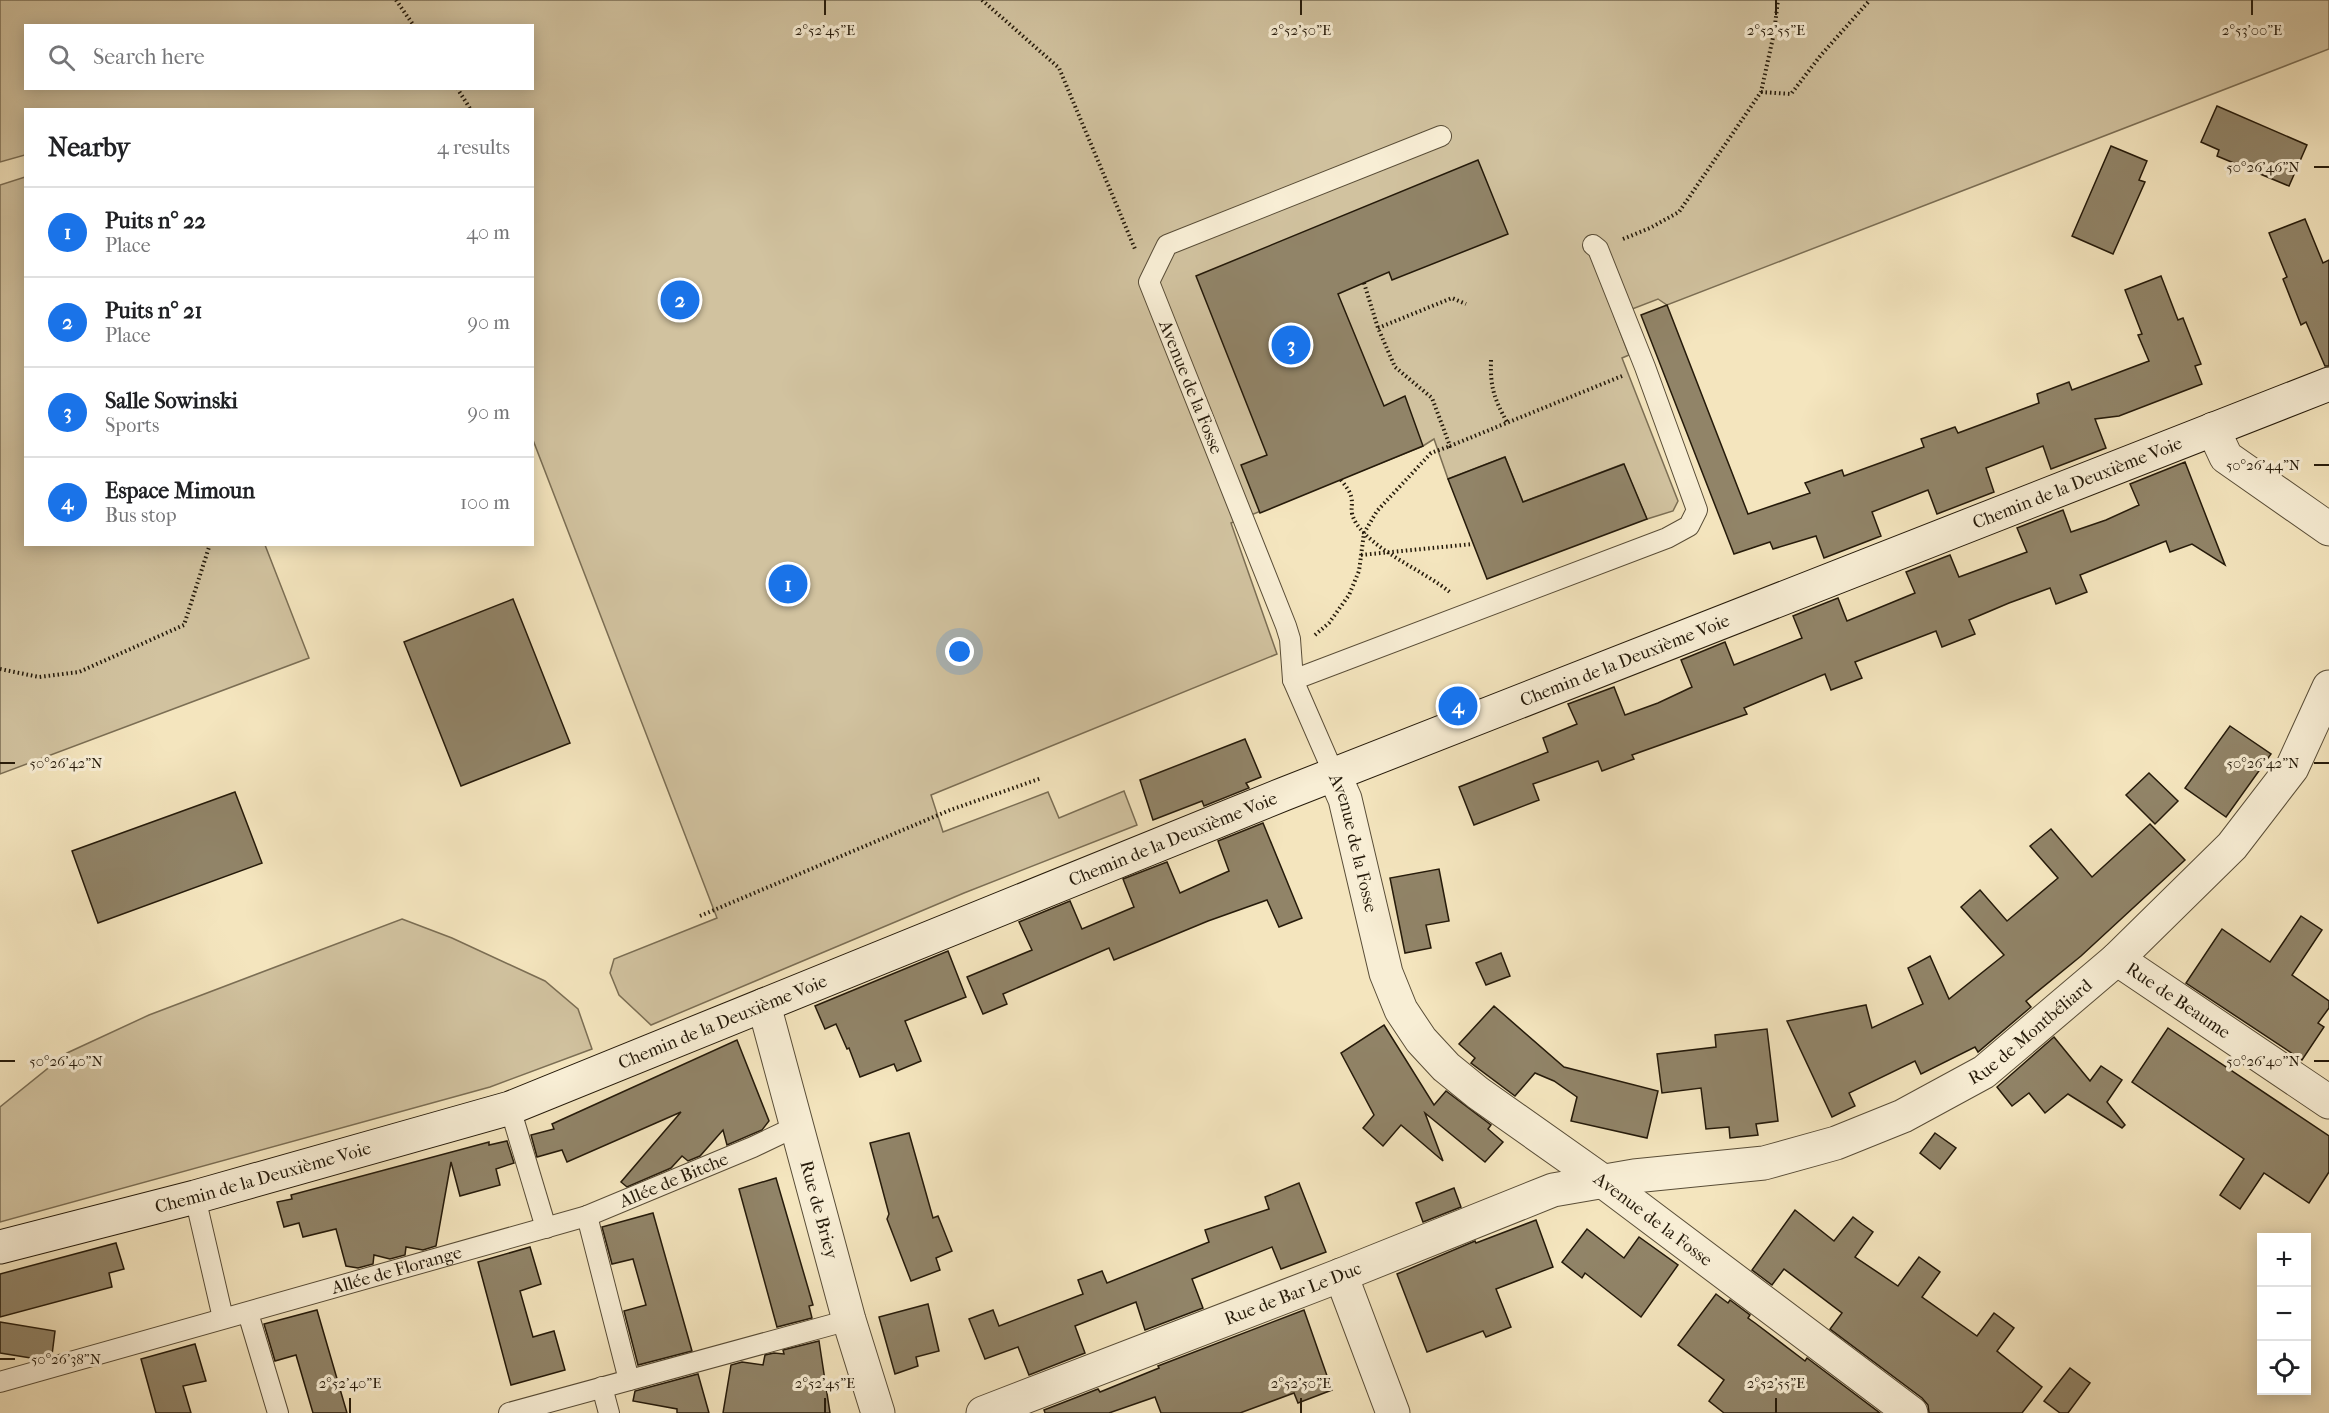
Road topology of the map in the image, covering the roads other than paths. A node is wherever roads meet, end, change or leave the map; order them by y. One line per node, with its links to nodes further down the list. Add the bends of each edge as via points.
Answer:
1 (1441, 136): 6 (lane, Avenue de la Fosse, via 1167,245 1149,282 1286,626)
2 (1595, 247): 6 (lane, via 1645,368 1696,510 1689,526 1667,538)
3 (2329, 384): 4 (street, Chemin de la Deuxième Voie)
4 (2213, 429): 5 (street, via 2226,457); 8 (street, Chemin de la Deuxième Voie)
5 (2329, 529)
6 (1293, 680): 8 (lane, Avenue de la Fosse)
7 (2329, 687): 9 (street, Rue de Montbéliard, via 2292,768 2232,846)
8 (1334, 774): 10 (street, Chemin de la Deuxième Voie); 14 (street, Avenue de la Fosse, via 1345,799 1386,974 1401,1010 1421,1041 1478,1092)
9 (2117, 959): 11 (street, Rue de Beaume); 14 (street, Rue de Montbéliard, via 1984,1072 1903,1116 1836,1143 1764,1163)
10 (764, 1005): 12 (street, Chemin de la Deuxième Voie); 13 (street, Rue de Briey)
11 (2329, 1102)
12 (510, 1108): 15 (street, Chemin de la Deuxième Voie); 17 (lane)
13 (797, 1126): 16 (lane, Allée de Bitche); 22 (street, Rue de Briey)
14 (1604, 1182): 19 (street, Rue de Bar Le Duc, via 1553,1190); 32 (street, Avenue de la Fosse)
15 (195, 1197): 18 (street, Chemin de la Deuxième Voie); 21 (lane)
16 (587, 1216): 17 (lane, Allée de Bitche); 23 (lane)
17 (546, 1228): 20 (lane, Allée de Florange)
18 (0, 1247)
19 (1341, 1275): 30 (street, Rue de Bar Le Duc); 31 (street)
20 (248, 1313): 21 (lane, Allée de Florange); 26 (lane)
21 (223, 1318): 24 (lane, Allée de Florange)
22 (849, 1320): 23 (lane); 29 (street, Rue de Briey)
23 (629, 1380): 25 (lane)
24 (0, 1382)
25 (602, 1388): 27 (lane); 28 (lane)
26 (278, 1413)
27 (509, 1413)
28 (609, 1413)
29 (878, 1413)
30 (983, 1413)
31 (1393, 1413)
32 (1911, 1413)

